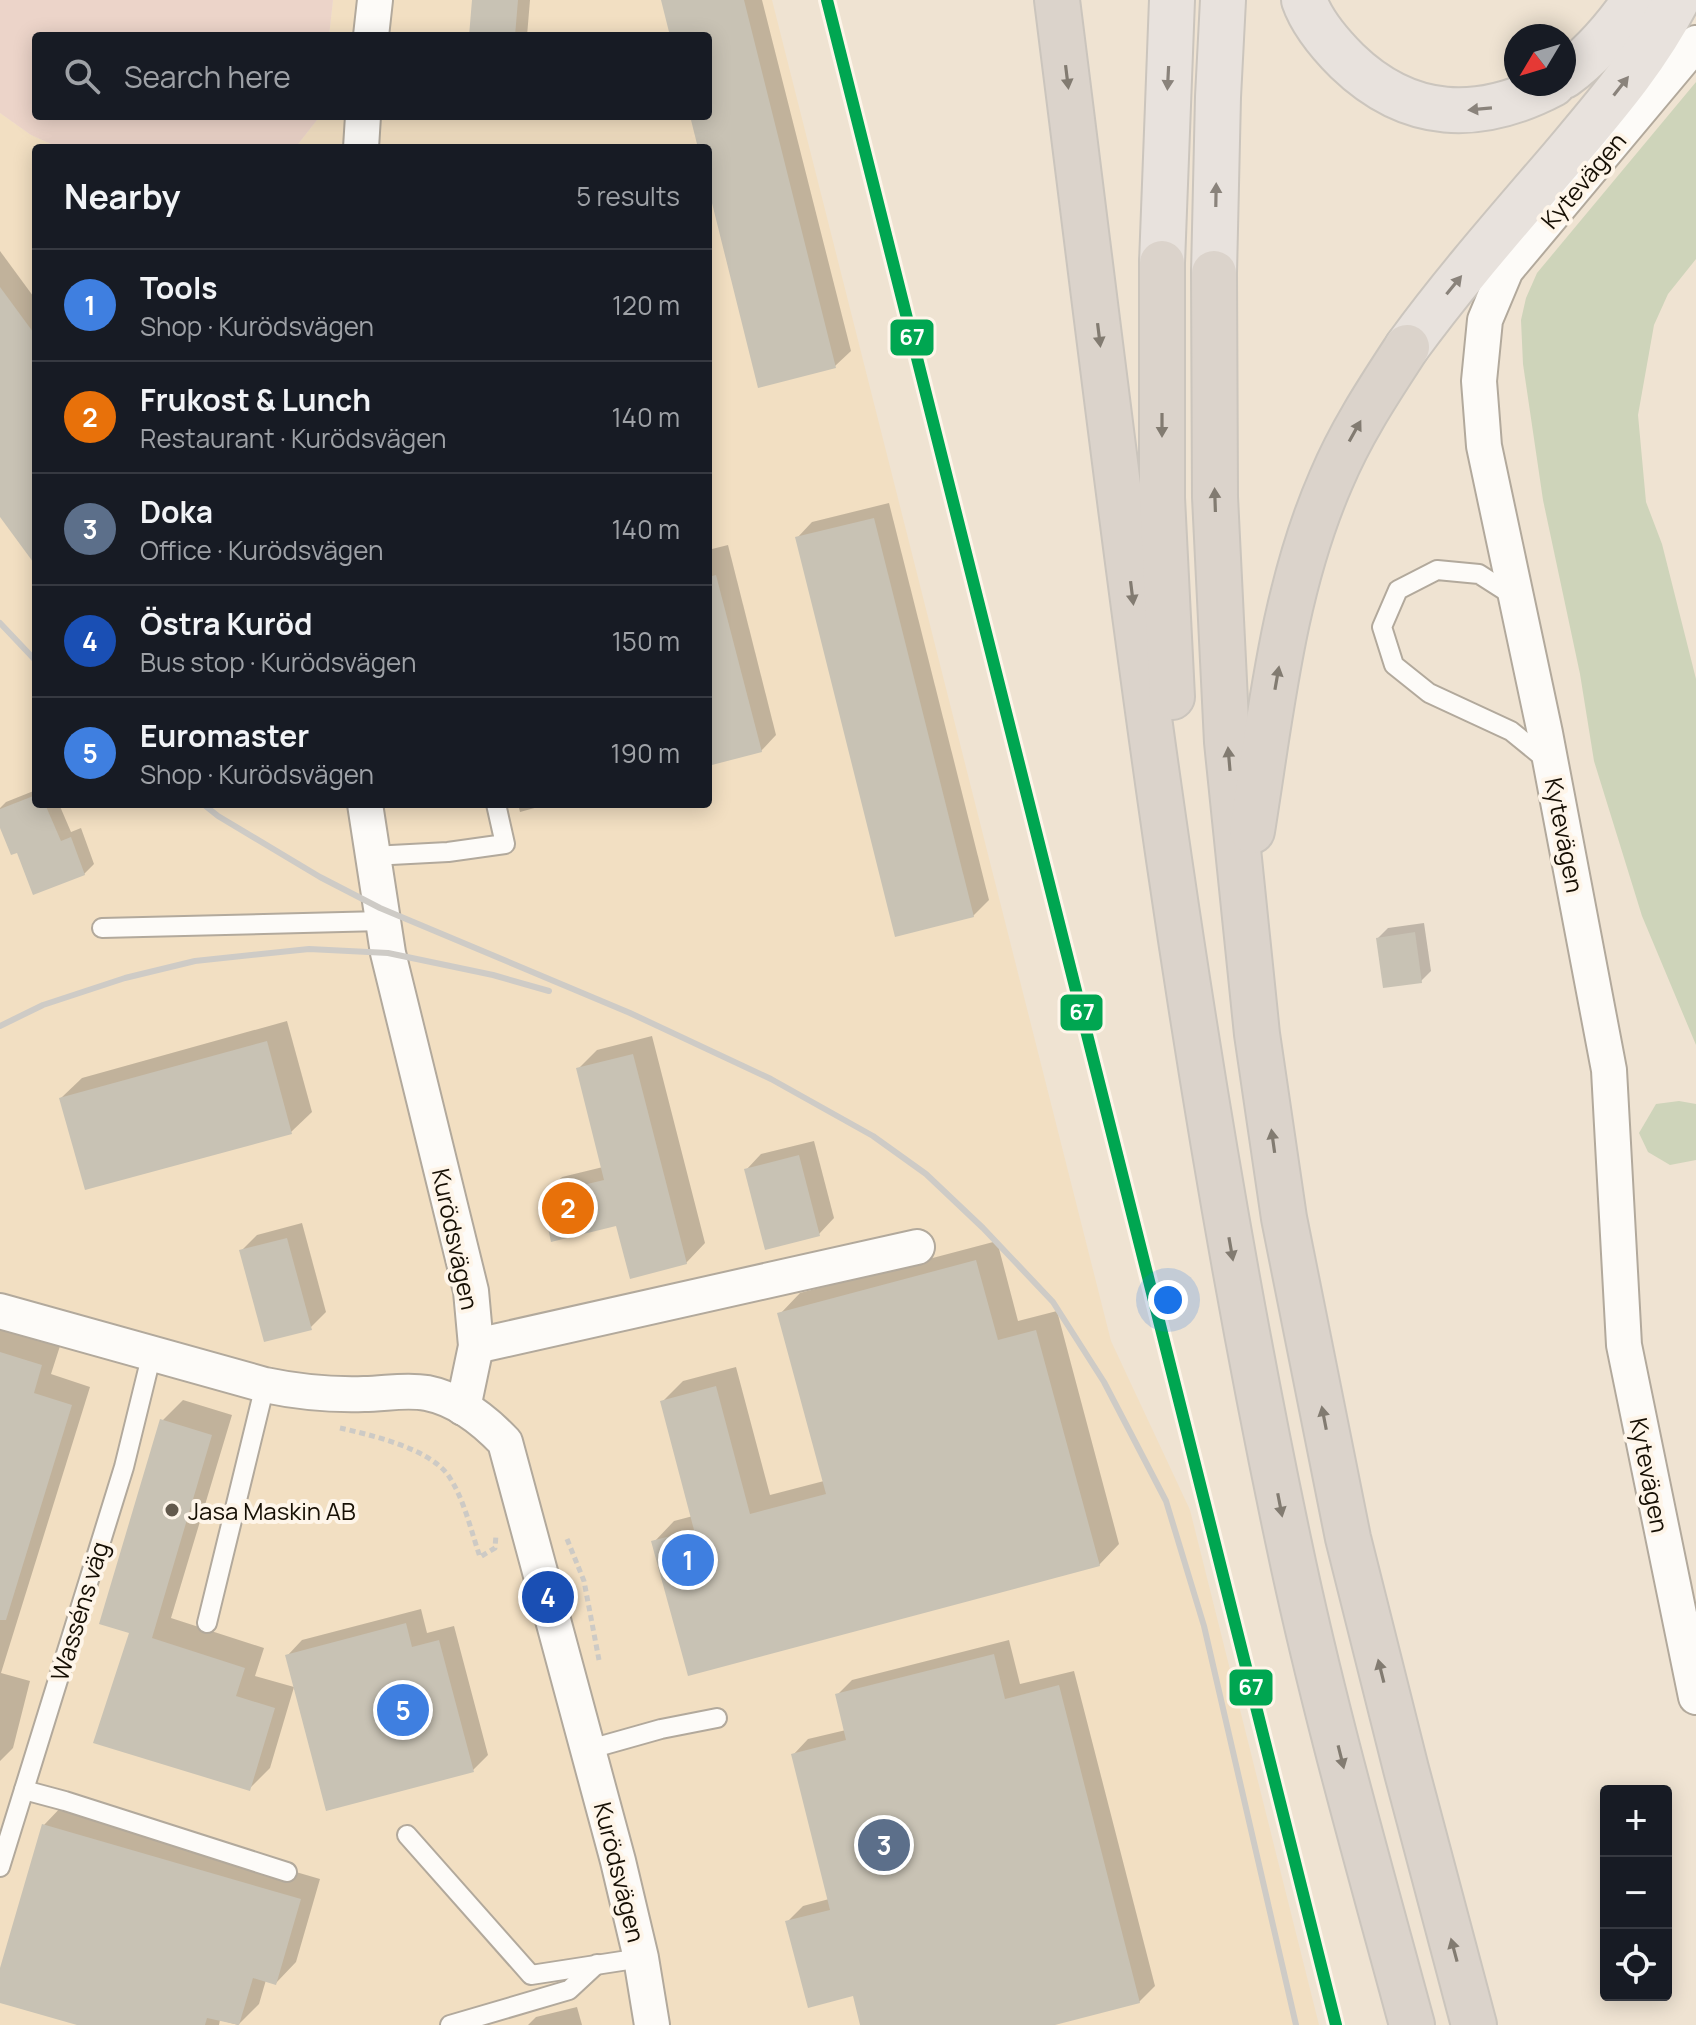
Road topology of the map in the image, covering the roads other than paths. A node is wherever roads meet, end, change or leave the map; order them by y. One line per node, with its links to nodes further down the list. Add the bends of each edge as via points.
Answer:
1 (375, 0): 8 (street)
2 (1057, 0): 25 (highway, one-way to 25, via 1152,743)
3 (1172, 0): 14 (main road, one-way to 14)
4 (1223, 0): 15 (main road, one-way to 4)
5 (1304, 0): 11 (main road, one-way to 5, via 1486,110 1446,111 1404,99 1365,79 1333,47)
6 (1635, 0): 10 (main road)
7 (1677, 0): 16 (main road, one-way to 7, via 1625,82)
8 (371, 32)
9 (1696, 43): 17 (street, Kytevägen, via 1506,270 1485,320 1479,381 1484,446)
10 (1576, 67)
11 (1530, 96)
12 (363, 120): 13 (street)
13 (361, 144)
14 (1162, 263): 25 (highway, one-way to 25, via 1162,498)
15 (1214, 273): 22 (highway, one-way to 15, via 1227,742 1215,497)
16 (1407, 347): 22 (highway, one-way to 16, via 1278,670 1309,536 1349,441)
17 (1515, 597): 18 (street, Kytevägen); 18 (lane, via 1479,574 1437,570 1398,590 1382,627 1394,665 1405,674 1429,693 1511,731)
18 (1551, 764): 33 (street, Kytevägen, via 1609,1070 1624,1345)
19 (366, 808): 21 (street, Kurödsvägen)
20 (497, 808): 21 (lane, via 505,844)
21 (372, 856): 23 (street, Kurödsvägen)
22 (1241, 893): 46 (highway, one-way to 22, via 1348,1538 1284,1218)
23 (382, 921): 24 (lane); 28 (street, Kurödsvägen, via 471,1291)
24 (102, 928)
25 (1198, 1039): 45 (highway, one-way to 45, via 1217,1173 1290,1550)
26 (917, 1247): 28 (street)
27 (0, 1311): 29 (street)
28 (476, 1346): 31 (street, Kurödsvägen)
29 (152, 1353): 30 (street); 36 (lane, Wasséns väg, via 124,1467)
30 (265, 1385): 31 (street, via 305,1393 407,1390 430,1393); 32 (lane)
31 (463, 1408): 35 (street, Kurödsvägen, via 505,1442)
32 (207, 1623)
33 (1696, 1697)
34 (717, 1718): 35 (lane)
35 (590, 1749): 41 (street, Kurödsvägen)
36 (24, 1790): 38 (lane, Wasséns väg); 40 (lane)
37 (407, 1835): 42 (lane, via 531,1975)
38 (5, 1836): 39 (lane, Wasséns väg)
39 (0, 1867)
40 (287, 1872)
41 (641, 1958): 42 (lane); 44 (street, Kurödsvägen)
42 (597, 1964): 43 (lane, via 569,1990)
43 (450, 2025)
44 (652, 2025)
45 (1412, 2025)
46 (1474, 2025)

